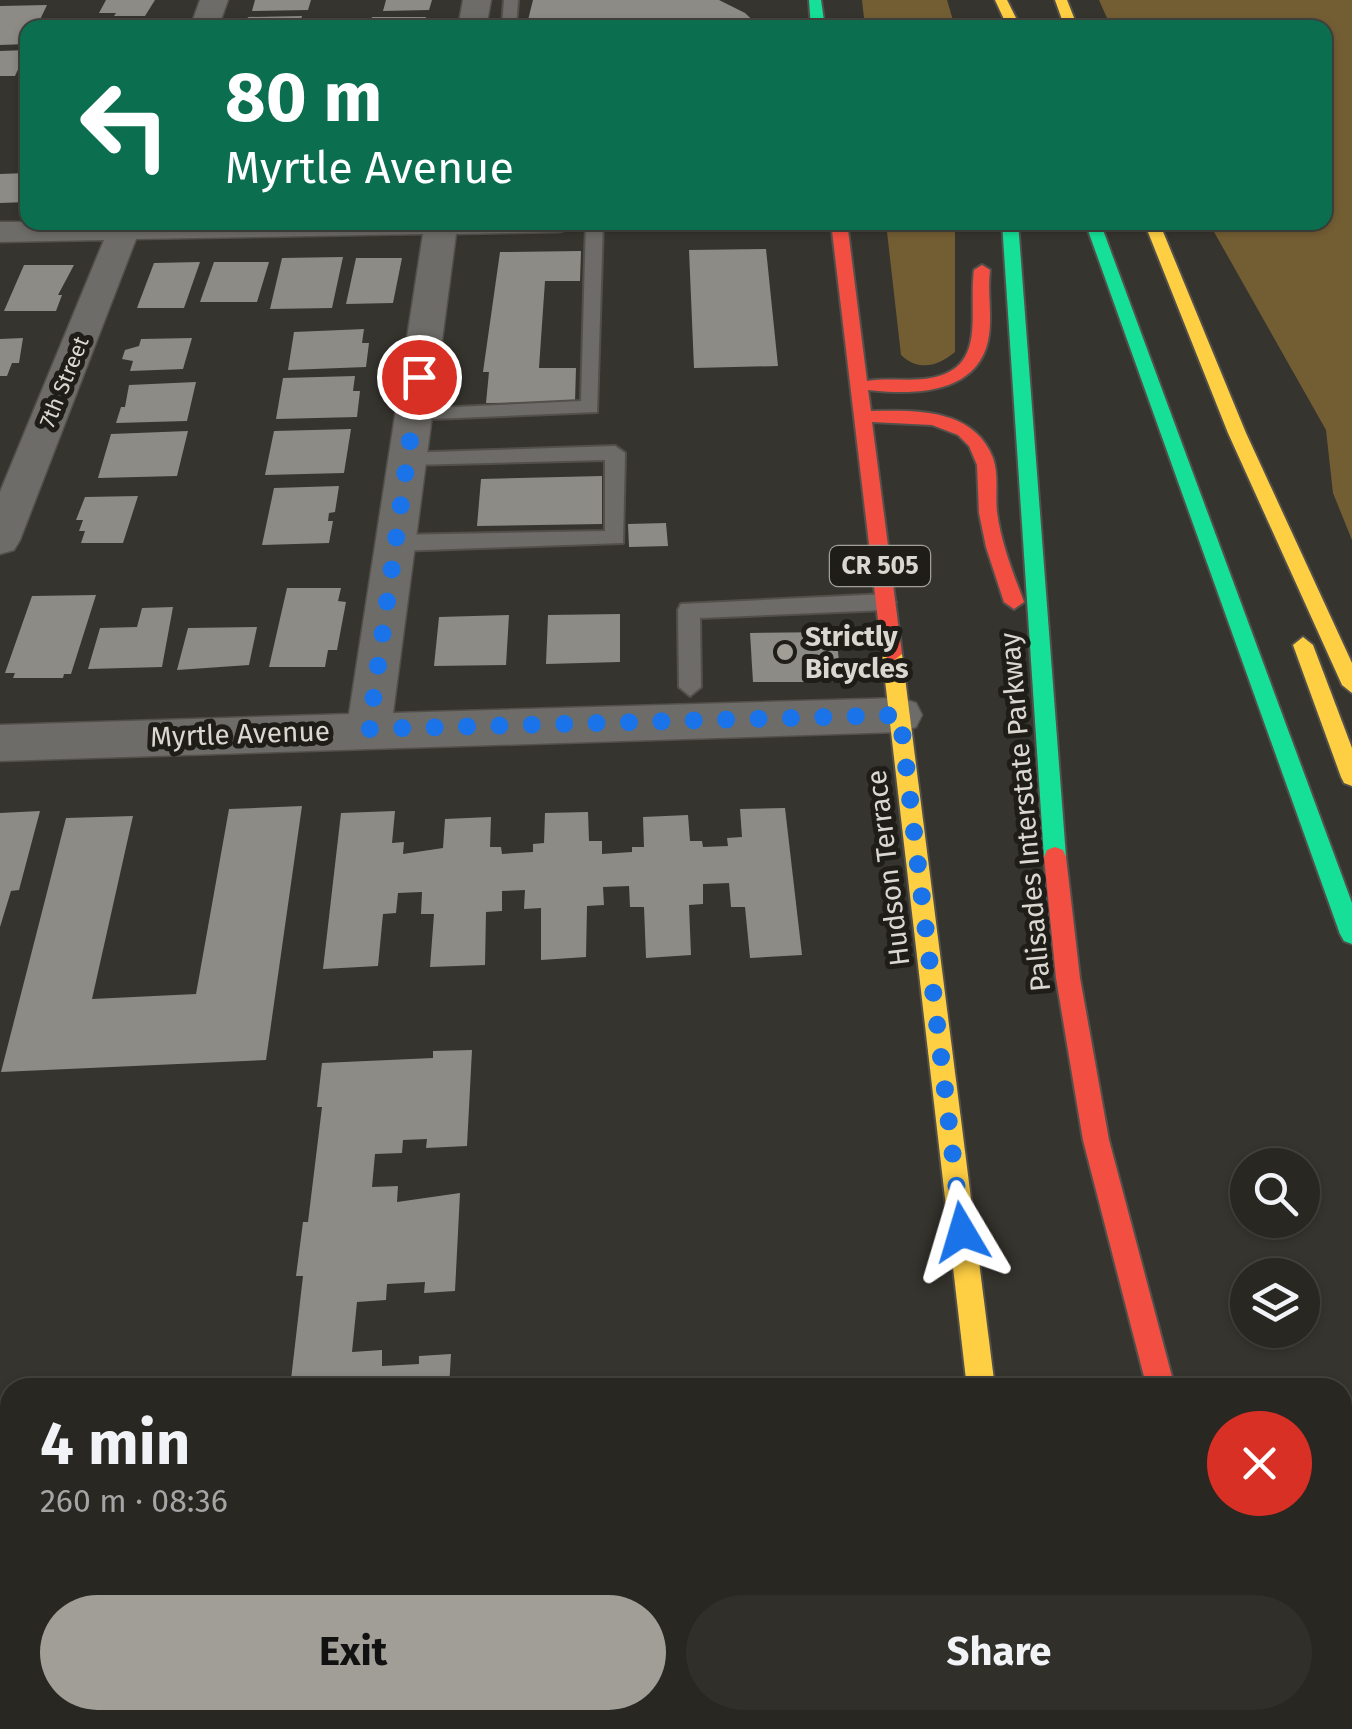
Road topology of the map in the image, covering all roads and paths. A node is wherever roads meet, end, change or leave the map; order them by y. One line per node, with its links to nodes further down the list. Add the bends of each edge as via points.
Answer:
1 (42, 230): 9 (street)
2 (123, 230): 16 (street, 7th Street)
3 (439, 230): 12 (street)
4 (595, 230): 12 (lane, via 590,407)
5 (841, 230): 11 (main road, Hudson Terrace / CR 505)
6 (1011, 230): 21 (main road, Palisades Interstate Parkway)
7 (1095, 230): 26 (main road)
8 (1154, 230): 14 (main road)
9 (0, 232)
10 (988, 238): 11 (main road, via 979,284 980,342 969,368 933,384)
11 (858, 385): 13 (main road, Hudson Terrace / CR 505)
12 (414, 415): 15 (street)
13 (862, 417): 18 (main road, Hudson Terrace / CR 505); 21 (main road, via 939,420 979,447 988,516)
14 (1236, 432): 19 (main road); 25 (main road)
15 (408, 458): 17 (street); 17 (lane, via 614,453 616,538)
16 (0, 540)
17 (396, 544): 23 (street)
18 (885, 602): 20 (lane, via 689,610); 22 (main road, Hudson Terrace / CR 505)
19 (1352, 684)
20 (690, 687)
21 (1044, 709): 28 (main road, Palisades Interstate Parkway, via 1079,1055)
22 (900, 715): 23 (street, Myrtle Avenue); 27 (main road, Hudson Terrace / CR 505)
23 (369, 729): 24 (street, Myrtle Avenue)
24 (0, 743)
25 (1352, 777)
26 (1352, 934)
27 (981, 1378)
28 (1158, 1378)

